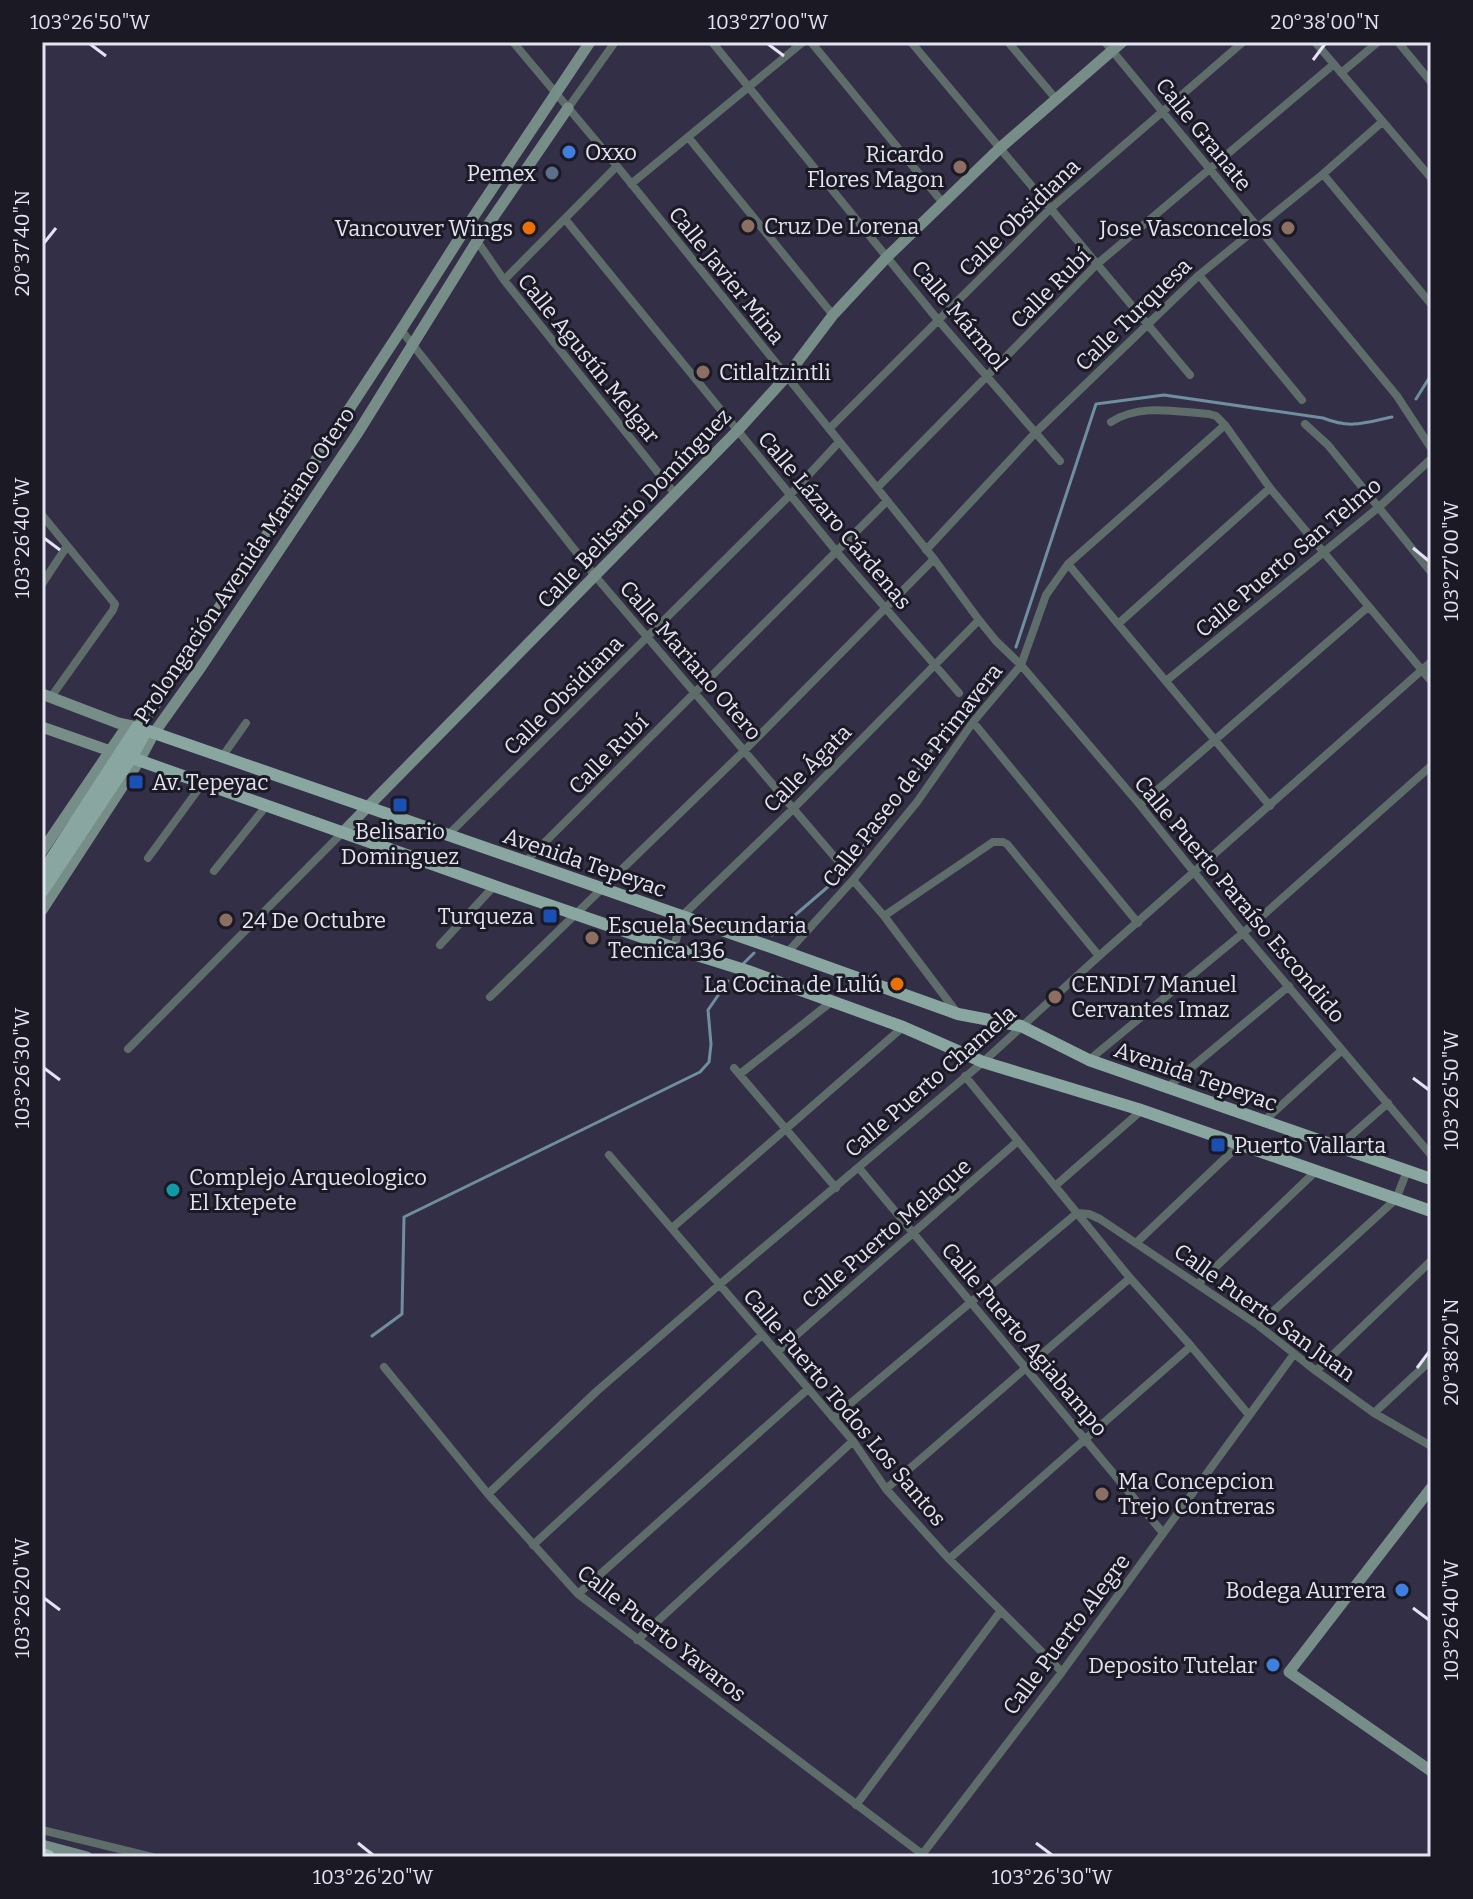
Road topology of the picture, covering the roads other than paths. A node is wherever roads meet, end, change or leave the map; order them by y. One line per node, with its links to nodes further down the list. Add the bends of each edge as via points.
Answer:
1 (513, 42): 18 (street, Calle Javier Mina)
2 (590, 42): 18 (street, Prolongación Avenida Mariano Otero)
3 (615, 42): 20 (street)
4 (712, 42): 17 (street, Calle Mármol)
5 (803, 42): 17 (street)
6 (811, 42): 30 (street)
7 (911, 42): 24 (street)
8 (1008, 42): 19 (street)
9 (1243, 42): 21 (street, Calle Obsidiana)
10 (1315, 42): 14 (street)
11 (1378, 42): 15 (street)
12 (1398, 42): 16 (street)
13 (1113, 45): 19 (street, Calle Belisario Domínguez); 21 (street, Calle Granate)
14 (1334, 64): 15 (street); 26 (street, Calle Rubí)
15 (1341, 73): 22 (street)
16 (1431, 82)
17 (749, 86): 23 (street); 35 (street, Calle Mármol)
18 (555, 93): 20 (street, Calle Javier Mina); 43 (street, Prolongación Avenida Mariano Otero)
19 (1056, 99): 24 (street, Calle Belisario Domínguez)
20 (568, 108): 25 (street, Calle Javier Mina); 34 (street, Prolongación Avenida Mariano Otero)
21 (1162, 111): 26 (street, Calle Granate); 31 (street, Calle Obsidiana)
22 (1382, 122): 27 (street, Calle Turquesa); 28 (street)
23 (688, 137): 29 (street); 40 (street)
24 (1000, 148): 30 (street, Calle Belisario Domínguez); 31 (street)
25 (617, 166): 29 (street, Calle Javier Mina); 32 (street)
26 (1210, 170): 33 (street, Calle Granate); 36 (street, Calle Rubí)
27 (1323, 174): 33 (street, Calle Turquesa); 39 (street)
28 (1431, 178)
29 (631, 184): 46 (street, Calle Javier Mina)
30 (943, 203): 35 (street, Calle Belisario Domínguez)
31 (1050, 209): 36 (street); 41 (street, Calle Obsidiana)
32 (565, 219): 38 (street); 53 (street, Calle Lázaro Cárdenas)
33 (1256, 227): 37 (street, Calle Turquesa); 56 (street, Calle Granate, via 1397,396)
34 (477, 241): 38 (street, Calle Agustín Melgar); 44 (street, Prolongación Avenida Mariano Otero)
35 (887, 257): 40 (street, Calle Belisario Domínguez); 41 (street, Calle Mármol)
36 (1096, 265): 42 (street); 47 (street, Calle Rubí)
37 (1199, 275): 42 (street, Calle Turquesa); 48 (street)
38 (504, 280): 61 (street, Calle Agustín Melgar)
39 (1431, 304)
40 (833, 315): 46 (street, Calle Belisario Domínguez)
41 (938, 320): 47 (street, Calle Mármol); 52 (street, Calle Obsidiana)
42 (1147, 324): 45 (street); 54 (street, Calle Turquesa)
43 (401, 330): 44 (street, Calle Mariano Otero); 92 (street, Prolongación Avenida Mariano Otero)
44 (412, 345): 73 (street, Calle Mariano Otero); 92 (street, Prolongación Avenida Mariano Otero, via 201,667)
45 (1190, 375)
46 (786, 377): 52 (street, Calle Javier Mina); 53 (street, Calle Belisario Domínguez)
47 (987, 377): 54 (street, Calle Mármol); 59 (street, Calle Rubí)
48 (1302, 400)
49 (1111, 422): 51 (street, via 1157,410 1209,414)
50 (1305, 424): 64 (street)
51 (1225, 425): 60 (street); 71 (street, Calle Paseo de la Primavera)
52 (829, 429): 55 (street, Calle Javier Mina)
53 (738, 430): 61 (street, Calle Belisario Domínguez); 62 (street, Calle Lázaro Cárdenas)
54 (1036, 432): 58 (street, Calle Mármol); 67 (street, Calle Turquesa)
55 (839, 442): 59 (street, Calle Javier Mina); 62 (street, Calle Obsidiana)
56 (1431, 448)
57 (1431, 459): 64 (street, Calle Puerto San Telmo)
58 (1060, 461)
59 (877, 488): 63 (street, Calle Javier Mina)
60 (1270, 488): 69 (street); 78 (street)
61 (676, 495): 73 (street, Calle Belisario Domínguez)
62 (790, 495): 68 (street, Calle Lázaro Cárdenas); 79 (street, Calle Obsidiana)
63 (887, 501): 67 (street, Calle Javier Mina); 68 (street, Calle Rubí)
64 (1379, 507): 69 (street, Calle Puerto San Telmo); 72 (street)
65 (42, 515): 66 (street)
66 (67, 546): 74 (street); 88 (street, via 115,604)
67 (926, 550): 70 (street, Calle Javier Mina)
68 (836, 551): 76 (street, Calle Lázaro Cárdenas); 86 (street, Calle Rubí)
69 (1324, 551): 75 (street); 84 (street, Calle Puerto San Telmo)
70 (934, 559): 76 (street); 77 (street, Calle Javier Mina)
71 (1068, 564): 78 (street); 81 (street, Calle Paseo de la Primavera, via 1046,595)
72 (1431, 572)
73 (596, 577): 79 (street, Calle Mariano Otero); 102 (street, Calle Belisario Domínguez)
74 (42, 584)
75 (1368, 607): 83 (street); 93 (street)
76 (885, 608): 82 (street, Calle Lázaro Cárdenas); 94 (street)
77 (979, 620): 81 (street, Calle Javier Mina); 82 (street, Calle Ágata)
78 (1118, 624): 84 (street)
79 (647, 637): 86 (street, Calle Mariano Otero); 105 (street, Calle Obsidiana)
80 (1431, 662): 83 (street, Calle Puerto Chamela)
81 (1021, 665): 89 (street, Calle Paseo de la Primavera); 100 (street, Calle Puerto Paraíso Escondido)
82 (935, 666): 87 (street, Calle Lázaro Cárdenas); 103 (street, Calle Ágata)
83 (1422, 671): 85 (street); 101 (street, Calle Puerto Chamela)
84 (1166, 681): 93 (street)
85 (1431, 681)
86 (695, 692): 94 (street, Calle Mariano Otero); 109 (street, Calle Rubí)
87 (959, 693)
88 (46, 696): 92 (street, Avenida Tepeyac)
89 (973, 722): 113 (street, Calle Paseo de la Primavera); 121 (street)
90 (246, 723): 96 (street)
91 (42, 727): 95 (street)
92 (141, 729): 95 (main road, Prolongación Avenida Mariano Otero); 95 (street, Prolongación Avenida Mariano Otero); 96 (main road, Avenida Tepeyac)
93 (1216, 740): 100 (street); 101 (street)
94 (745, 750): 103 (street, Calle Mariano Otero); 115 (street)
95 (125, 756): 98 (main road); 106 (street, Prolongación Avenida Mariano Otero); 112 (main road, Prolongación Avenida Mariano Otero); 116 (main road, Prolongación Avenida Mariano Otero); 117 (street, Prolongación Avenida Mariano Otero)
96 (222, 757): 102 (main road, Avenida Tepeyac)
97 (1431, 766): 122 (street)
98 (203, 783): 99 (main road); 107 (street)
99 (267, 805): 104 (main road); 110 (street)
100 (1140, 805): 111 (street, Calle Puerto Paraíso Escondido)
101 (1270, 806): 111 (street, Calle Puerto Chamela)
102 (367, 808): 104 (street, Calle Belisario Domínguez); 105 (main road, Avenida Tepeyac)
103 (793, 809): 108 (street, Calle Mariano Otero); 119 (street, Calle Ágata)
104 (343, 832): 114 (main road); 133 (street)
105 (447, 836): 109 (main road, Avenida Tepeyac)
106 (42, 851)
107 (148, 858)
108 (838, 861)
109 (524, 863): 115 (main road, Avenida Tepeyac)
110 (214, 871)
111 (1195, 872): 121 (street, Calle Puerto Chamela); 122 (street, Calle Puerto Paraíso Escondido)
112 (42, 873)
113 (853, 880): 120 (street); 125 (street, Calle Paseo de la Primavera)
114 (494, 886): 118 (main road); 123 (street)
115 (601, 889): 118 (street); 119 (main road, Avenida Tepeyac)
116 (42, 892)
117 (42, 910)
118 (577, 913): 124 (main road); 128 (street)
119 (682, 916): 124 (street); 125 (main road, Avenida Tepeyac)
120 (884, 916): 126 (street, via 993,842 1003,842); 130 (street)
121 (1138, 923): 126 (street, Calle Puerto Chamela)
122 (1243, 933): 127 (street, Calle Puerto Paraíso Escondido); 135 (street)
123 (440, 945)
124 (674, 948): 129 (main road)
125 (786, 954): 130 (main road, Avenida Tepeyac)
126 (1099, 956): 131 (street, Calle Puerto Chamela)
127 (1289, 986): 134 (street, Calle Puerto Paraíso Escondido); 138 (street)
128 (490, 997)
129 (831, 1002): 132 (main road); 142 (street, via 737,1071)
130 (958, 1014): 131 (main road, Avenida Tepeyac)
131 (1021, 1026): 135 (main road, Avenida Tepeyac); 136 (street, Calle Puerto Chamela)
132 (903, 1027): 136 (main road); 142 (street)
133 (128, 1049)
134 (1342, 1050): 139 (street, Calle Puerto Paraíso Escondido); 141 (street)
135 (1089, 1060): 138 (main road, Avenida Tepeyac)
136 (983, 1062): 137 (street, Calle Puerto Chamela); 140 (main road)
137 (965, 1076): 143 (street, Calle Puerto San Juan); 148 (street, Calle Puerto Chamela)
138 (1168, 1087): 141 (main road, Avenida Tepeyac)
139 (1388, 1103): 145 (street); 147 (street, Calle Puerto Paraíso Escondido)
140 (1142, 1110): 144 (main road); 152 (street)
141 (1264, 1121): 145 (main road, Avenida Tepeyac)
142 (786, 1130): 153 (street); 157 (street)
143 (1018, 1141): 152 (street, Calle Puerto San Juan); 158 (street, Calle Puerto Melaque)
144 (1240, 1144): 149 (main road); 159 (street)
145 (1338, 1147): 150 (main road, Avenida Tepeyac)
146 (609, 1155): 157 (street, Calle Puerto Todos Los Santos)
147 (1431, 1155)
148 (859, 1168): 153 (street, Calle Puerto Chamela); 158 (street, Calle Puerto Agiabampo)
149 (1316, 1171): 154 (main road); 162 (street)
150 (1407, 1171): 151 (main road, Avenida Tepeyac); 154 (street)
151 (1431, 1179)
152 (1055, 1186): 156 (street, Calle Puerto San Juan)
153 (836, 1188): 163 (street, Calle Puerto Chamela)
154 (1396, 1199): 155 (main road); 165 (street)
155 (1431, 1211)
156 (1077, 1213): 159 (street, Calle Puerto San Juan, via 1100,1219); 161 (street, Calle Puerto San Juan); 164 (street)
157 (672, 1228): 163 (street, Calle Puerto Todos Los Santos)
158 (913, 1233): 164 (street, Calle Puerto Agiabampo); 168 (street, Calle Puerto Melaque)
159 (1136, 1243): 162 (street, Calle Puerto San Juan)
160 (1431, 1261): 173 (street)
161 (1130, 1278): 167 (street, Calle Puerto San Juan); 172 (street)
162 (1198, 1284): 165 (street, Calle Puerto San Juan)
163 (719, 1285): 166 (street, Calle Puerto Todos Los Santos); 183 (street, Calle Puerto Chamela)
164 (971, 1302): 172 (street, Calle Puerto Agiabampo); 177 (street)
165 (1258, 1325): 169 (street, Calle Puerto San Juan)
166 (762, 1335): 168 (street, Calle Puerto Todos Los Santos); 185 (street)
167 (1191, 1346): 176 (street, Calle Puerto San Juan); 178 (street)
168 (777, 1352): 174 (street, Calle Puerto Todos Los Santos)
169 (1294, 1354): 173 (street, Calle Puerto San Juan); 176 (street, Calle Puerto Alegre)
170 (1431, 1360): 175 (street)
171 (384, 1367): 183 (street, Calle Puerto Yavaros)
172 (1025, 1368): 178 (street, Calle Puerto Agiabampo); 182 (street)
173 (1316, 1371): 175 (street, Calle Puerto San Juan)
174 (808, 1389): 177 (street, Calle Puerto Todos Los Santos); 187 (street)
175 (1374, 1413): 180 (street, Calle Puerto San Juan)
176 (1249, 1415): 184 (street, Calle Puerto Alegre)
177 (833, 1418): 179 (street, Calle Puerto Todos Los Santos)
178 (1085, 1440): 184 (street, Calle Puerto Agiabampo); 186 (street)
179 (853, 1441): 182 (street, Calle Puerto Todos Los Santos); 189 (street)
180 (1431, 1446)
181 (1431, 1488): 191 (street, via 1289,1672)
182 (886, 1489): 186 (street, Calle Puerto Todos Los Santos)
183 (488, 1494): 185 (street, Calle Puerto Yavaros)
184 (1163, 1533): 190 (street, Calle Puerto Alegre)
185 (533, 1545): 187 (street, Calle Puerto Yavaros)
186 (949, 1559): 188 (street, Calle Puerto Todos Los Santos)
187 (578, 1594): 189 (street, Calle Puerto Yavaros)
188 (1000, 1612): 190 (street, Calle Puerto Todos Los Santos); 192 (street)
189 (637, 1640): 192 (street, Calle Puerto Yavaros)
190 (1062, 1672): 195 (street, Calle Puerto Alegre)
191 (1431, 1771)
192 (856, 1805): 195 (street, Calle Puerto Yavaros)
193 (42, 1830): 197 (street)
194 (42, 1845): 196 (street)
195 (922, 1856)
196 (87, 1857)
197 (152, 1857)

